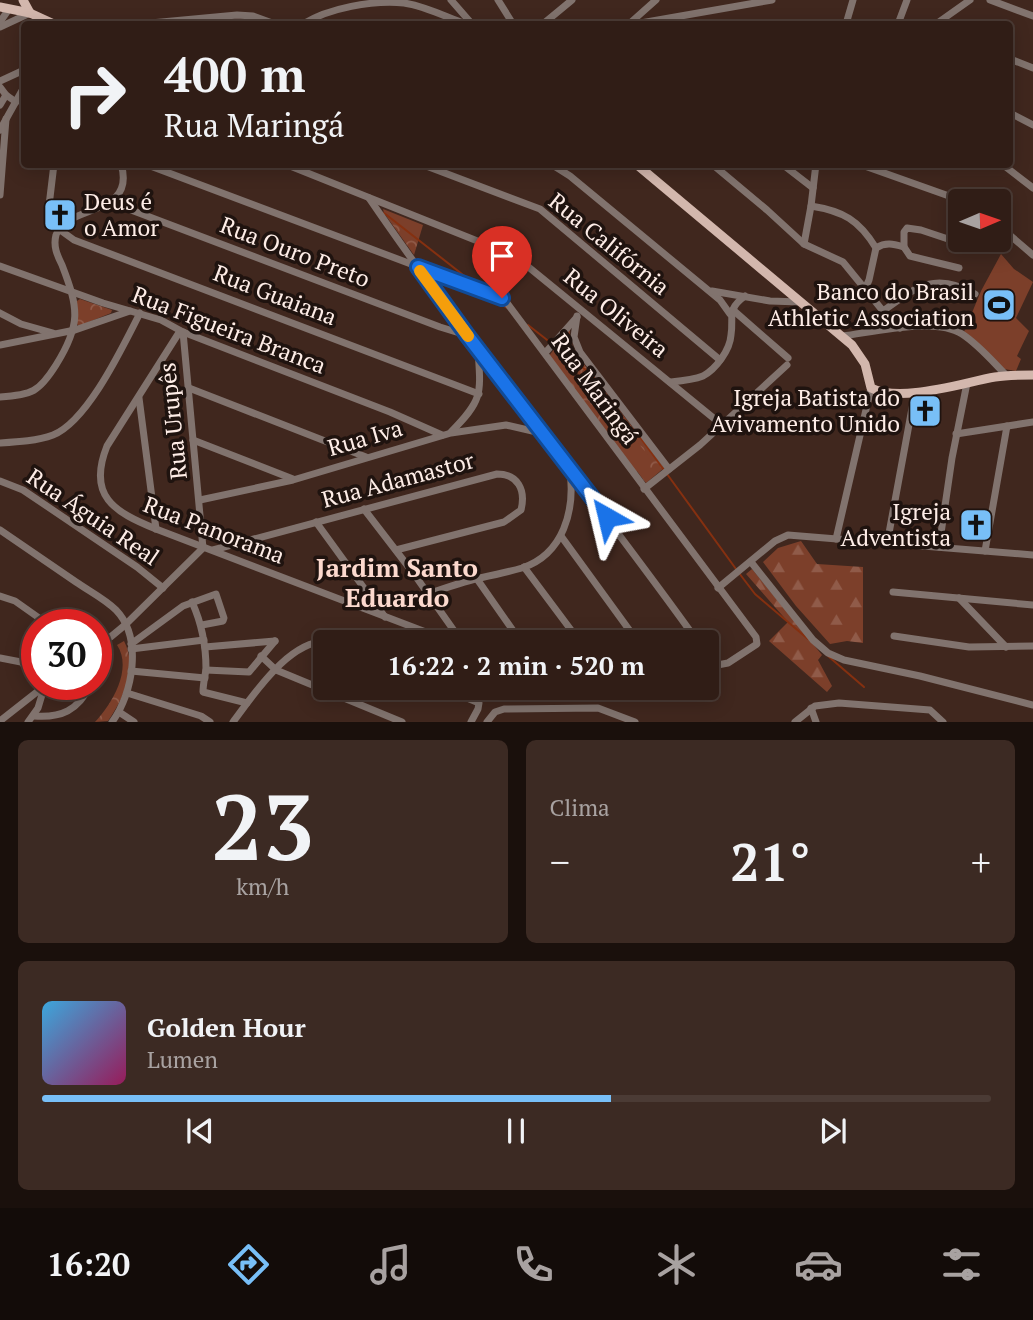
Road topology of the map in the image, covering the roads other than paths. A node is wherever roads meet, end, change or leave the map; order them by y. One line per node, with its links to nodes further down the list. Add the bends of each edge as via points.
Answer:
1 (23, 0): 13 (main road)
2 (451, 0): 20 (street)
3 (572, 0): 22 (street)
4 (656, 0): 23 (street)
5 (772, 0): 24 (street)
6 (853, 0): 25 (street)
7 (907, 0): 26 (street)
8 (970, 0): 11 (street)
9 (990, 0): 14 (street)
10 (499, 1): 21 (street)
11 (963, 3): 27 (street)
12 (4, 8): 13 (main road); 28 (street)
13 (30, 13): 15 (main road); 28 (street)
14 (1033, 16)
15 (45, 21)
16 (175, 21): 17 (street, via 246,15)
17 (265, 21)
18 (309, 21): 19 (street, via 336,8 392,2)
19 (460, 21)
20 (467, 21)
21 (511, 21)
22 (547, 21)
23 (632, 21)
24 (652, 21)
25 (846, 21)
26 (899, 21)
27 (940, 21)
28 (0, 25)
29 (1013, 61): 30 (street)
30 (1033, 68)
31 (21, 71): 32 (street)
32 (0, 81)
33 (0, 87): 35 (street)
34 (21, 93): 36 (street)
35 (6, 95): 36 (street); 37 (street)
36 (16, 102): 39 (street)
37 (0, 105)
38 (1013, 115): 40 (street)
39 (6, 120): 41 (street); 58 (street)
40 (1033, 125)
41 (0, 130)
42 (54, 168): 63 (street)
43 (121, 168): 61 (street, via 123,184)
44 (156, 168): 55 (street, Rua Maringá)
45 (174, 168): 55 (street)
46 (295, 168): 60 (street, Rua Oliveira)
47 (432, 168): 100 (street, Rua Califórnia, via 540,209)
48 (557, 168): 77 (street)
49 (641, 168): 75 (main road)
50 (717, 168): 68 (street)
51 (787, 168): 56 (street)
52 (816, 168): 56 (street)
53 (870, 168): 59 (street)
54 (1007, 168): 57 (street)
55 (177, 176): 73 (street, Rua Maringá)
56 (813, 188): 62 (street)
57 (1033, 188)
58 (0, 195)
59 (948, 196)
60 (369, 198): 73 (street); 88 (street, Rua Oliveira, via 515,256)
61 (110, 202): 64 (street); 94 (street, Rua Ouro Preto)
62 (811, 206): 68 (street); 70 (street, via 849,218)
63 (49, 222): 64 (street, Rua Guaiana); 67 (street)
64 (58, 229): 67 (street); 108 (street, Rua Guaiana, via 74,240)
65 (1012, 237): 71 (street)
66 (948, 239): 69 (street, via 907,228)
67 (55, 240): 78 (street)
68 (804, 244): 76 (street, via 843,262)
69 (904, 247): 70 (street, via 887,243); 74 (street, via 910,256)
70 (876, 248): 76 (street)
71 (1033, 256)
72 (0, 266): 78 (street, Rua Figueira Branca)
73 (418, 267): 94 (street); 99 (street, Rua Maringá, via 504,299)
74 (959, 268)
75 (782, 288): 81 (street); 82 (main road)
76 (865, 289): 85 (street)
77 (708, 290): 80 (street); 84 (street)
78 (72, 292): 83 (street, Rua Figueira Branca); 91 (street)
79 (975, 294): 85 (street, via 947,282 928,284)
80 (745, 296): 81 (street); 84 (street)
81 (770, 301): 82 (street)
82 (801, 302): 95 (main road)
83 (130, 311): 87 (street, Rua Figueira Branca); 91 (street)
84 (731, 312): 100 (street, via 732,335); 112 (street, via 787,362)
85 (883, 312): 90 (street)
86 (0, 313): 89 (street)
87 (141, 313): 92 (street, Rua Figueira Branca); 118 (street, via 78,417 55,434)
88 (580, 314): 99 (street); 103 (street, Rua Oliveira); 121 (street, via 574,337 580,352)
89 (21, 324): 93 (street); 96 (street)
90 (900, 328): 95 (street); 102 (street, via 956,331)
91 (75, 330): 93 (street); 109 (street, via 38,389)
92 (182, 332): 105 (street, Rua Urupês); 110 (street, Rua Panorama); 115 (street, Rua Figueira Branca)
93 (53, 334): 96 (street)
94 (467, 335): 98 (street)
95 (843, 336): 106 (main road, via 860,354)
96 (21, 341): 97 (street)
97 (0, 345)
98 (478, 349): 108 (street); 114 (street)
99 (545, 353): 124 (street, Rua Maringá)
100 (720, 360): 103 (street, via 703,376)
101 (1033, 375): 102 (main road)
102 (1007, 376): 104 (main road)
103 (670, 382): 112 (street, Rua Oliveira)
104 (967, 383): 107 (main road); 116 (street)
105 (189, 388): 117 (street, Rua Urupês); 119 (street)
106 (870, 388): 107 (main road); 131 (street)
107 (915, 392): 132 (street)
108 (479, 394): 115 (street, via 472,410)
109 (0, 397)
110 (139, 397): 128 (street); 128 (street, Rua Panorama, via 107,446 101,485 115,509)
111 (1033, 422): 113 (street)
112 (722, 425): 121 (street)
113 (1007, 426): 116 (street); 137 (street)
114 (542, 433): 115 (street, Rua Iva, via 506,425); 120 (street)
115 (447, 434): 119 (street, Rua Iva)
116 (956, 434): 133 (street)
117 (193, 440): 122 (street); 125 (street, Rua Urupês)
118 (0, 443)
119 (367, 457): 122 (street, Rua Iva)
120 (569, 467): 130 (street, via 571,508); 159 (street)
121 (669, 469): 124 (street)
122 (293, 480): 125 (street, Rua Iva)
123 (0, 481): 142 (street, Rua Águia Real, via 23,490)
124 (644, 489): 143 (street, Rua Maringá)
125 (200, 500): 134 (street, Rua Urupês)
126 (364, 509): 127 (street, Rua Adamastor); 136 (street); 136 (street, Rua Adamastor, via 497,474 516,479 521,488 521,510 510,519)
127 (316, 522): 135 (street, Rua Adamastor); 151 (street)
128 (156, 529): 134 (street, Rua Panorama)
129 (0, 530): 152 (street, via 110,605)
130 (561, 536): 140 (street, via 551,549); 158 (street)
131 (836, 539): 132 (street); 139 (street, via 781,537)
132 (887, 544): 133 (street)
133 (939, 547): 137 (street)
134 (203, 548): 135 (street, Rua Panorama); 142 (street)
135 (212, 550): 151 (street, Rua Panorama)
136 (396, 550): 145 (street)
137 (985, 551): 138 (street)
138 (1033, 553)
139 (751, 562): 143 (street); 180 (street, via 828,653)
140 (524, 567): 141 (street); 157 (street)
141 (477, 579): 145 (street); 156 (street)
142 (163, 588): 152 (street)
143 (718, 588): 170 (street, Rua Maringá, via 757,642)
144 (893, 592): 147 (street)
145 (428, 594): 155 (street)
146 (0, 596): 150 (street)
147 (959, 597): 149 (street); 166 (street)
148 (192, 602): 153 (street); 153 (street, via 217,595 225,618); 164 (street)
149 (1033, 605)
150 (26, 609)
151 (386, 617): 154 (street, Rua Panorama)
152 (125, 625): 160 (street); 164 (street)
153 (202, 625): 163 (street)
154 (420, 630)
155 (454, 630)
156 (513, 630)
157 (571, 630)
158 (629, 630)
159 (689, 630)
160 (112, 636)
161 (894, 636): 166 (street, via 969,647)
162 (313, 642): 171 (street)
163 (205, 644): 164 (street); 167 (street, via 275,641); 173 (street)
164 (131, 646): 172 (street)
165 (1033, 646): 166 (street)
166 (1006, 647)
167 (261, 656): 171 (street); 173 (street, via 248,672)
168 (0, 658): 169 (street)
169 (21, 662)
170 (719, 665)
171 (276, 670): 179 (street); 189 (street)
172 (131, 671): 173 (street); 174 (street)
173 (205, 674): 179 (street, via 204,692)
174 (128, 692): 182 (street); 187 (street)
175 (26, 700): 184 (street)
176 (39, 700): 183 (street)
177 (80, 700): 183 (street, via 64,714)
178 (472, 700): 190 (street, via 479,703)
179 (247, 703): 188 (street)
180 (1033, 705)
181 (811, 708): 193 (street); 194 (street); 195 (street, via 839,703 930,710)
182 (119, 712): 185 (street); 186 (street)
183 (31, 719)
184 (0, 721)
185 (112, 722)
186 (134, 722)
187 (210, 722)
188 (233, 722)
189 (402, 722)
190 (471, 722)
191 (486, 722): 192 (street, via 504,709 598,708)
192 (635, 722)
193 (794, 722)
194 (816, 722)
195 (943, 722)

